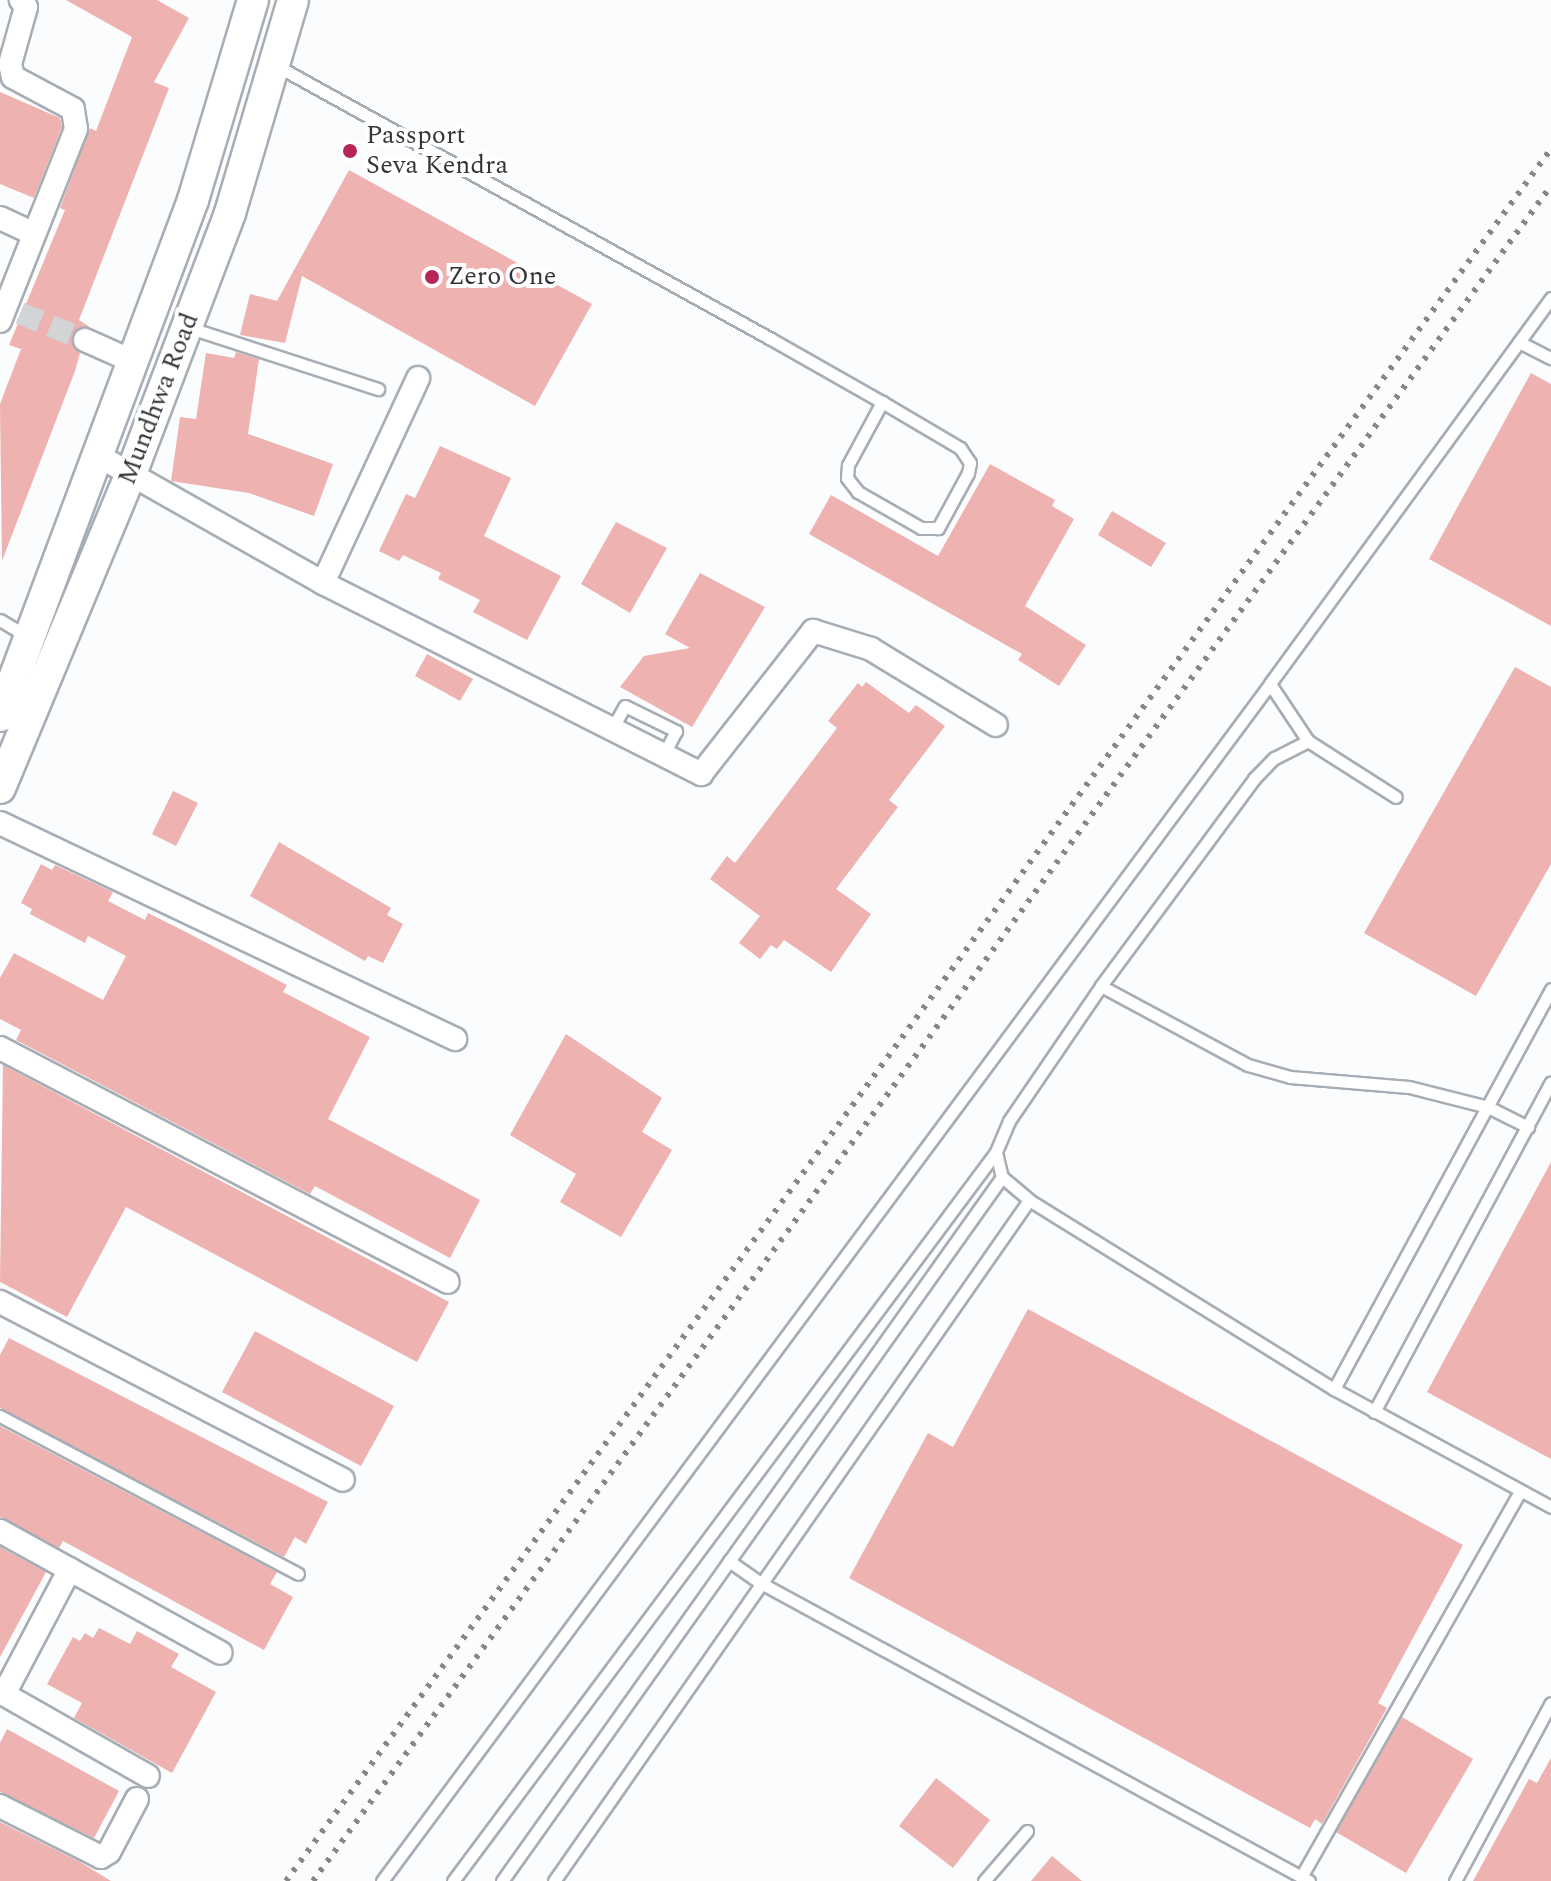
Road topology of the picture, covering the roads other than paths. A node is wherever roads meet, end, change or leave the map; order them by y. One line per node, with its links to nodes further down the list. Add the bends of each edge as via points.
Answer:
1 (21, 0): 6 (street, via 26,7 10,64 13,77 73,109 76,129)
2 (252, 6): 3 (main road); 13 (main road, Mundhwa Road, via 193,200)
3 (291, 11): 4 (main road, Mundhwa Road)
4 (277, 66): 9 (main road, Mundhwa Road); 16 (lane)
5 (0, 218): 6 (street)
6 (32, 233): 8 (street)
7 (1551, 298): 11 (lane)
8 (6, 311)
9 (187, 327): 15 (lane); 18 (main road, Mundhwa Road)
10 (85, 340): 13 (street)
11 (1519, 342): 12 (lane); 22 (lane)
12 (1551, 358)
13 (132, 361): 17 (main road, Mundhwa Road)
14 (418, 378): 19 (street)
15 (378, 389)
16 (882, 402): 16 (lane, via 967,455 968,473 938,528 921,528 858,492 847,478 848,465)
17 (97, 455): 18 (street); 21 (main road, Mundhwa Road)
18 (131, 474): 19 (street); 26 (main road, Mundhwa Road)
19 (323, 583): 24 (street, via 701,774 813,631 871,649)
20 (0, 620): 21 (lane)
21 (28, 637): 23 (main road, Mundhwa Road)
22 (1270, 684): 25 (lane); 60 (lane)
23 (0, 716)
24 (996, 725)
25 (1308, 741): 27 (lane); 29 (lane, via 1274,758 1254,779)
26 (0, 788)
27 (1396, 797)
28 (0, 823): 31 (street)
29 (1101, 986): 34 (lane, via 1248,1065 1290,1077 1409,1087); 36 (lane, via 1009,1121)
30 (1551, 989): 34 (lane)
31 (455, 1039)
32 (0, 1048): 39 (street)
33 (1551, 1082): 35 (lane)
34 (1488, 1107): 35 (lane); 41 (lane)
35 (1528, 1127): 42 (lane)
36 (996, 1152): 37 (lane); 61 (lane)
37 (1002, 1177): 38 (lane); 48 (lane)
38 (1029, 1200): 41 (lane); 51 (lane)
39 (448, 1282)
40 (0, 1302): 44 (street)
41 (1334, 1389): 42 (lane)
42 (1374, 1412): 45 (lane)
43 (0, 1416): 50 (lane)
44 (343, 1480)
45 (1520, 1492): 46 (lane); 59 (lane)
46 (1551, 1507)
47 (0, 1531): 49 (street)
48 (729, 1561): 51 (lane); 62 (lane)
49 (70, 1569): 52 (street); 53 (street)
50 (298, 1574)
51 (759, 1582): 59 (lane); 63 (lane)
52 (221, 1653)
53 (2, 1693): 55 (street)
54 (1551, 1703): 65 (lane)
55 (148, 1776)
56 (137, 1799): 57 (street, via 109,1852 101,1857)
57 (0, 1806)
58 (1027, 1831): 64 (lane)
59 (1305, 1879)
60 (382, 1881)
61 (453, 1881)
62 (502, 1881)
63 (554, 1881)
64 (984, 1881)
65 (1455, 1881)

